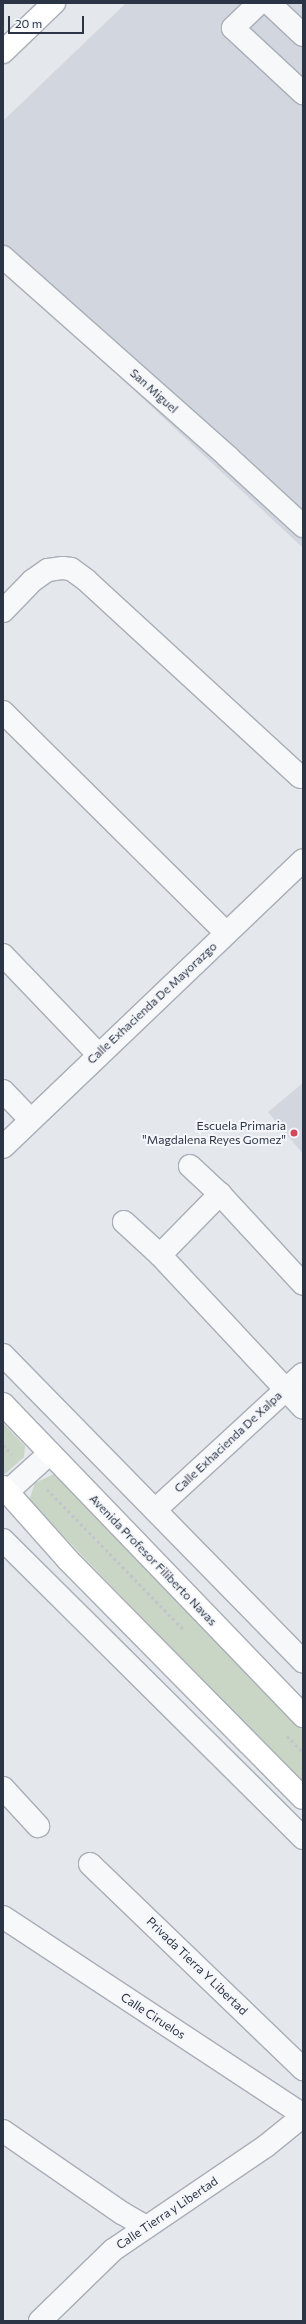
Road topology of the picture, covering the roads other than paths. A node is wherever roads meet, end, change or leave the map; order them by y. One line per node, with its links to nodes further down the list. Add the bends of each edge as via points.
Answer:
1 (54, 3): 5 (main road)
2 (259, 3): 6 (street, via 233,28)
3 (269, 3): 4 (street)
4 (303, 35)
5 (3, 52)
6 (303, 93)
7 (3, 257): 8 (street, San Miguel)
8 (303, 526)
9 (3, 611): 11 (street, via 32,580 48,570 71,570 86,580)
10 (3, 712): 13 (street)
11 (300, 778)
12 (303, 860): 13 (street, Calle Exhacienda De Mayorazgo)
13 (226, 933): 15 (street, Calle Exhacienda De Mayorazgo)
14 (3, 955): 15 (street)
15 (98, 1054): 17 (street, Calle Exhacienda De Mayorazgo)
16 (3, 1091): 17 (street)
17 (31, 1120): 18 (street, Calle Exhacienda De Mayorazgo)
18 (3, 1147)
19 (190, 1166): 20 (street)
20 (220, 1194): 22 (street); 23 (street)
21 (124, 1222): 22 (street)
22 (160, 1255): 26 (street)
23 (303, 1284)
24 (3, 1355): 31 (street)
25 (303, 1374): 26 (street, Calle Exhacienda De Xalpa)
26 (286, 1388): 28 (street); 31 (street, Calle Exhacienda De Xalpa)
27 (3, 1404): 29 (main road, Avenida Profesor Filiberto Navas)
28 (303, 1408)
29 (50, 1453): 30 (street); 34 (main road, Avenida Profesor Filiberto Navas)
30 (5, 1490): 36 (main road, via 68,1560)
31 (155, 1510): 33 (street)
32 (3, 1540): 38 (street)
33 (303, 1661)
34 (303, 1716)
35 (3, 1788): 37 (street)
36 (303, 1798)
37 (38, 1826)
38 (303, 1838)
39 (90, 1864): 41 (street, Privada Tierra Y Libertad)
40 (3, 1917): 42 (street, Calle Ciruelos)
41 (303, 2069)
42 (303, 2116): 44 (street, Calle Tierra y Libertad, via 266,2146)
43 (3, 2131): 44 (street)
44 (146, 2227): 45 (street, Calle Tierra y Libertad, via 113,2250)
45 (40, 2321)

